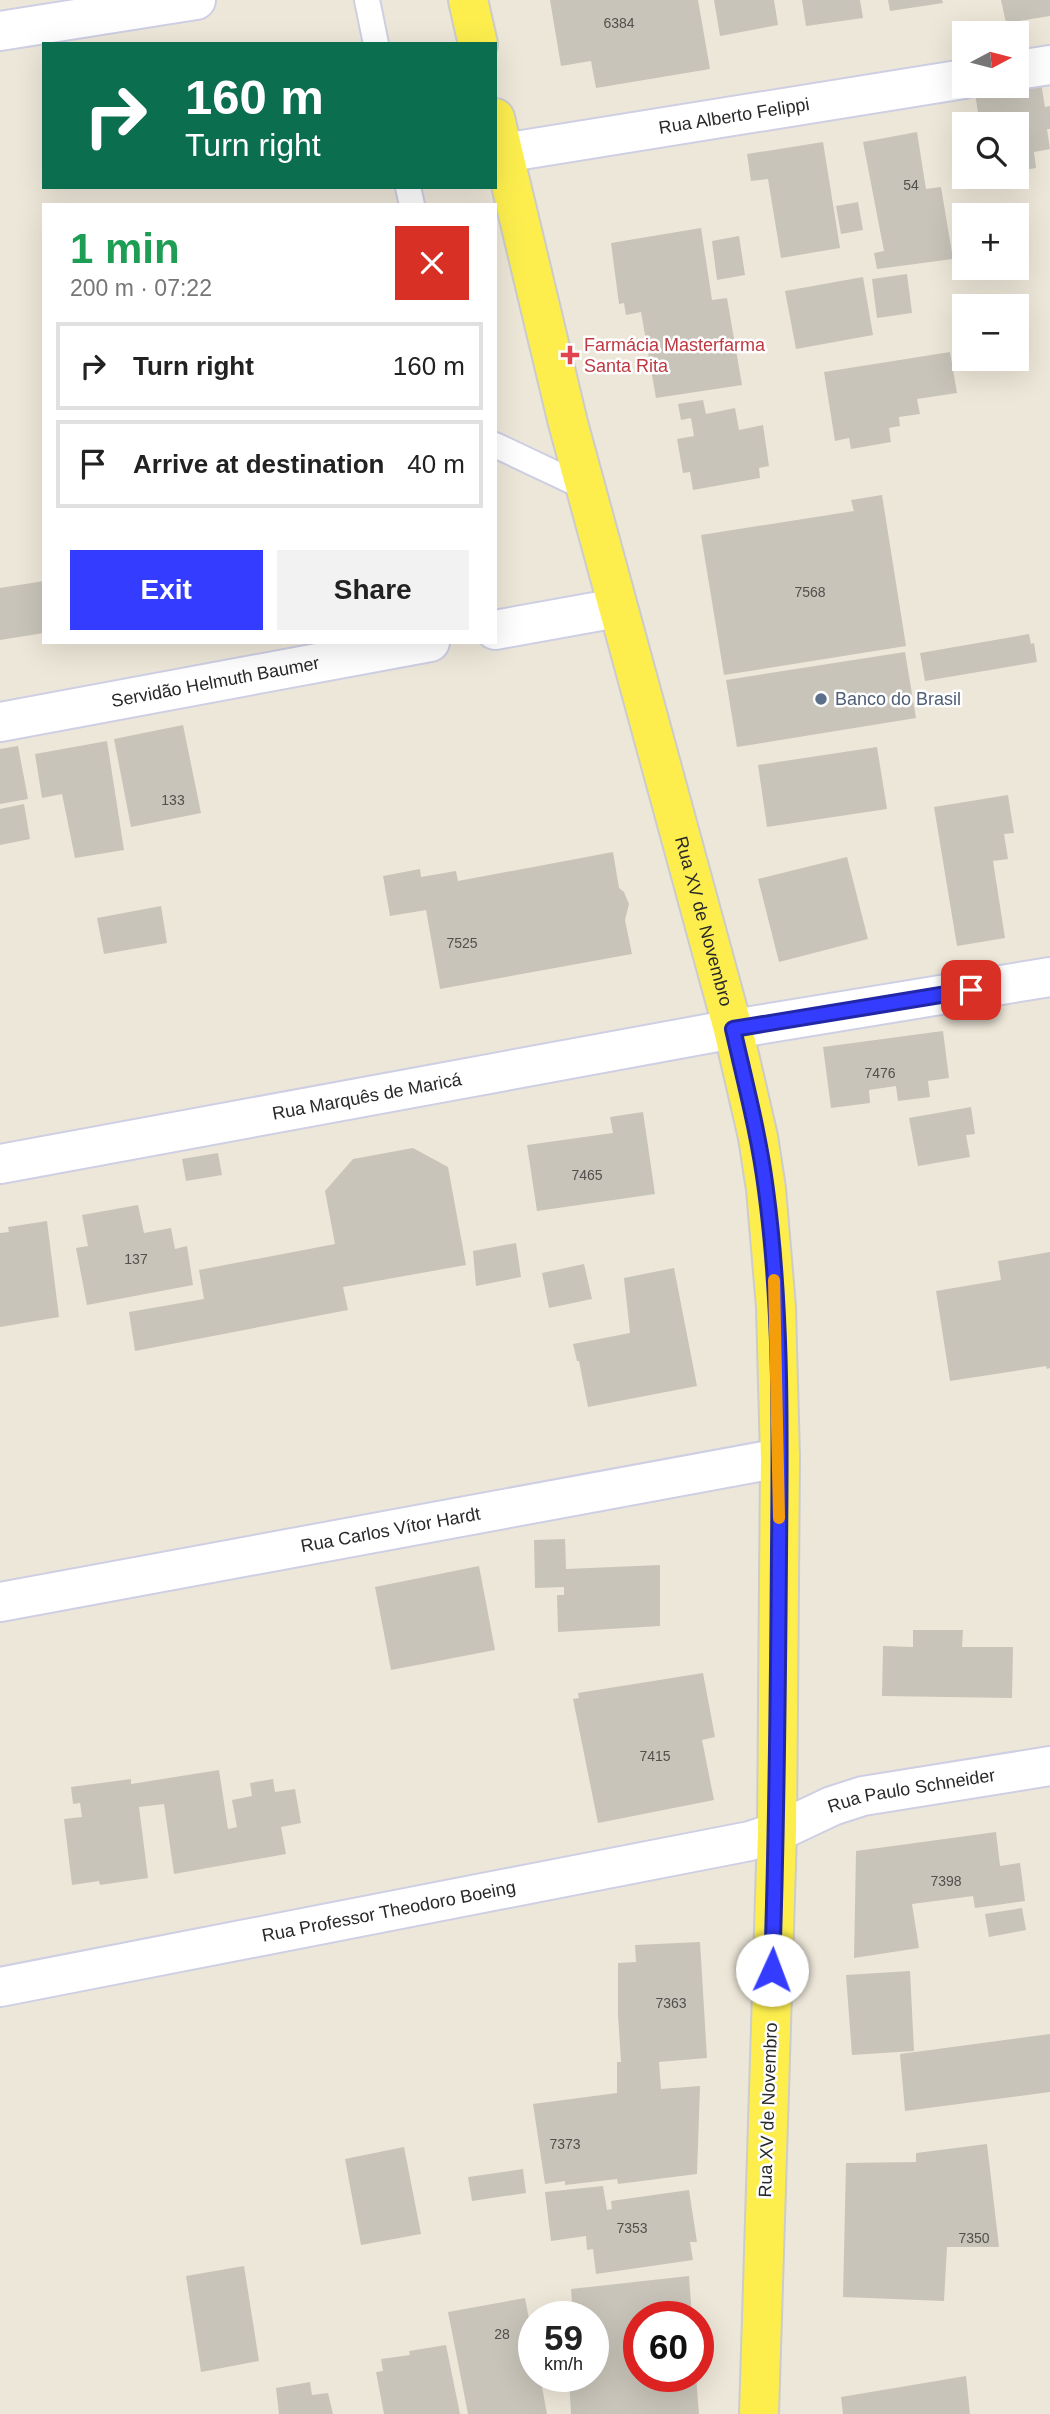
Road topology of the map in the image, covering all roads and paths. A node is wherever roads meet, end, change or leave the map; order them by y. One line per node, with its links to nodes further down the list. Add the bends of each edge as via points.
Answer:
1 (196, 0): 4 (street)
2 (367, 0): 5 (lane)
3 (468, 0): 6 (main road)
4 (0, 31)
5 (376, 42)
6 (478, 42)
7 (1050, 65): 8 (street)
8 (1029, 68)
9 (952, 80): 10 (street, Rua Alberto Felippi)
10 (499, 136): 12 (main road, Rua XV de Novembro)
11 (497, 445): 12 (lane)
12 (586, 488): 13 (main road, Rua XV de Novembro)
13 (617, 608): 14 (street); 18 (main road, Rua XV de Novembro)
14 (497, 630)
15 (419, 644): 16 (street, Servidão Helmuth Baumer)
16 (0, 722)
17 (1050, 977): 18 (street, Rua Marquês de Maricá)
18 (733, 1029): 19 (street, Rua Marquês de Maricá); 20 (main road, Rua XV de Novembro, via 766,1189 776,1307)
19 (0, 1164)
20 (780, 1458): 21 (street, Rua Carlos Vítor Hardt); 23 (main road, Rua XV de Novembro)
21 (0, 1602)
22 (1050, 1766): 23 (street, Rua Paulo Schneider, via 863,1796)
23 (777, 1832): 24 (street, Rua Professor Theodoro Boeing, via 736,1844); 25 (main road, Rua XV de Novembro)
24 (0, 1987)
25 (759, 2414)

